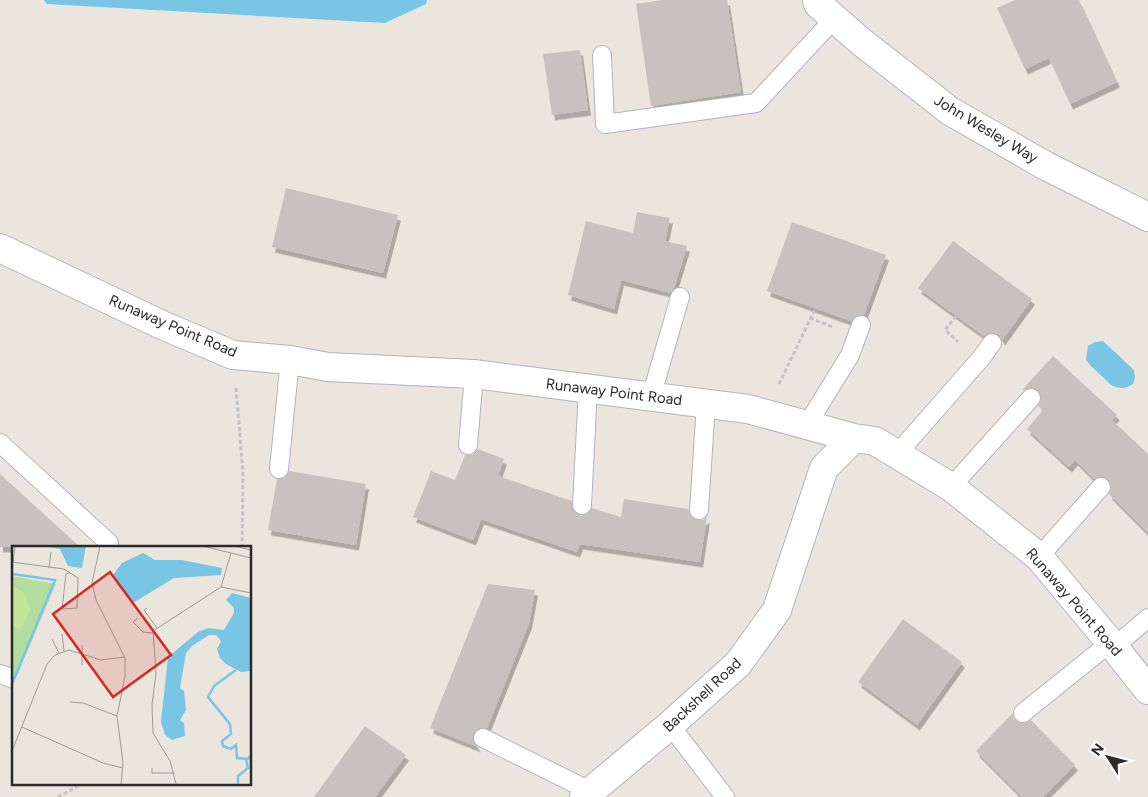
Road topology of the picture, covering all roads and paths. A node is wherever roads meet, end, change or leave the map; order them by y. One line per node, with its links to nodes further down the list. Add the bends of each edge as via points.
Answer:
1 (826, 9): 2 (lane, via 756,103 605,124); 3 (street, John Wesley Way, via 950,111 1046,166)
2 (602, 55)
3 (1148, 216)
4 (0, 248): 9 (street, Runaway Point Road)
5 (680, 297): 13 (lane)
6 (816, 309): 16 (path)
7 (861, 325): 17 (lane, via 850,355)
8 (992, 342): 21 (lane)
9 (233, 355): 10 (street, Runaway Point Road); 28 (path, via 243,473)
10 (290, 360): 11 (street, Runaway Point Road, via 328,367); 22 (lane)
11 (474, 374): 12 (street, Runaway Point Road); 20 (lane)
12 (588, 388): 13 (street, Runaway Point Road); 25 (lane)
13 (651, 397): 15 (street, Runaway Point Road)
14 (1031, 398): 23 (lane)
15 (706, 404): 16 (street, Runaway Point Road); 26 (lane)
16 (763, 413): 17 (street, Runaway Point Road)
17 (807, 425): 18 (street, Runaway Point Road)
18 (854, 438): 21 (street, Runaway Point Road, via 875,441); 36 (street, Backshell Road, via 824,468 777,610 738,664)
19 (0, 443): 27 (lane, via 109,543)
20 (468, 445)
21 (897, 454): 23 (street, Runaway Point Road)
22 (279, 469)
23 (951, 487): 29 (street, Runaway Point Road)
24 (1101, 487): 29 (lane)
25 (582, 505)
26 (698, 510)
27 (108, 546)
28 (242, 546)
29 (1039, 556): 31 (street, Runaway Point Road)
30 (1148, 618): 31 (lane)
31 (1112, 645): 34 (street, Runaway Point Road); 35 (lane)
32 (0, 674): 33 (lane)
33 (12, 678)
34 (1148, 690)
35 (1023, 713)
36 (670, 725): 39 (street, Backshell Road); 41 (lane)
37 (483, 738): 39 (lane)
38 (82, 784): 40 (path)
39 (591, 795)
40 (58, 797)
41 (725, 797)

